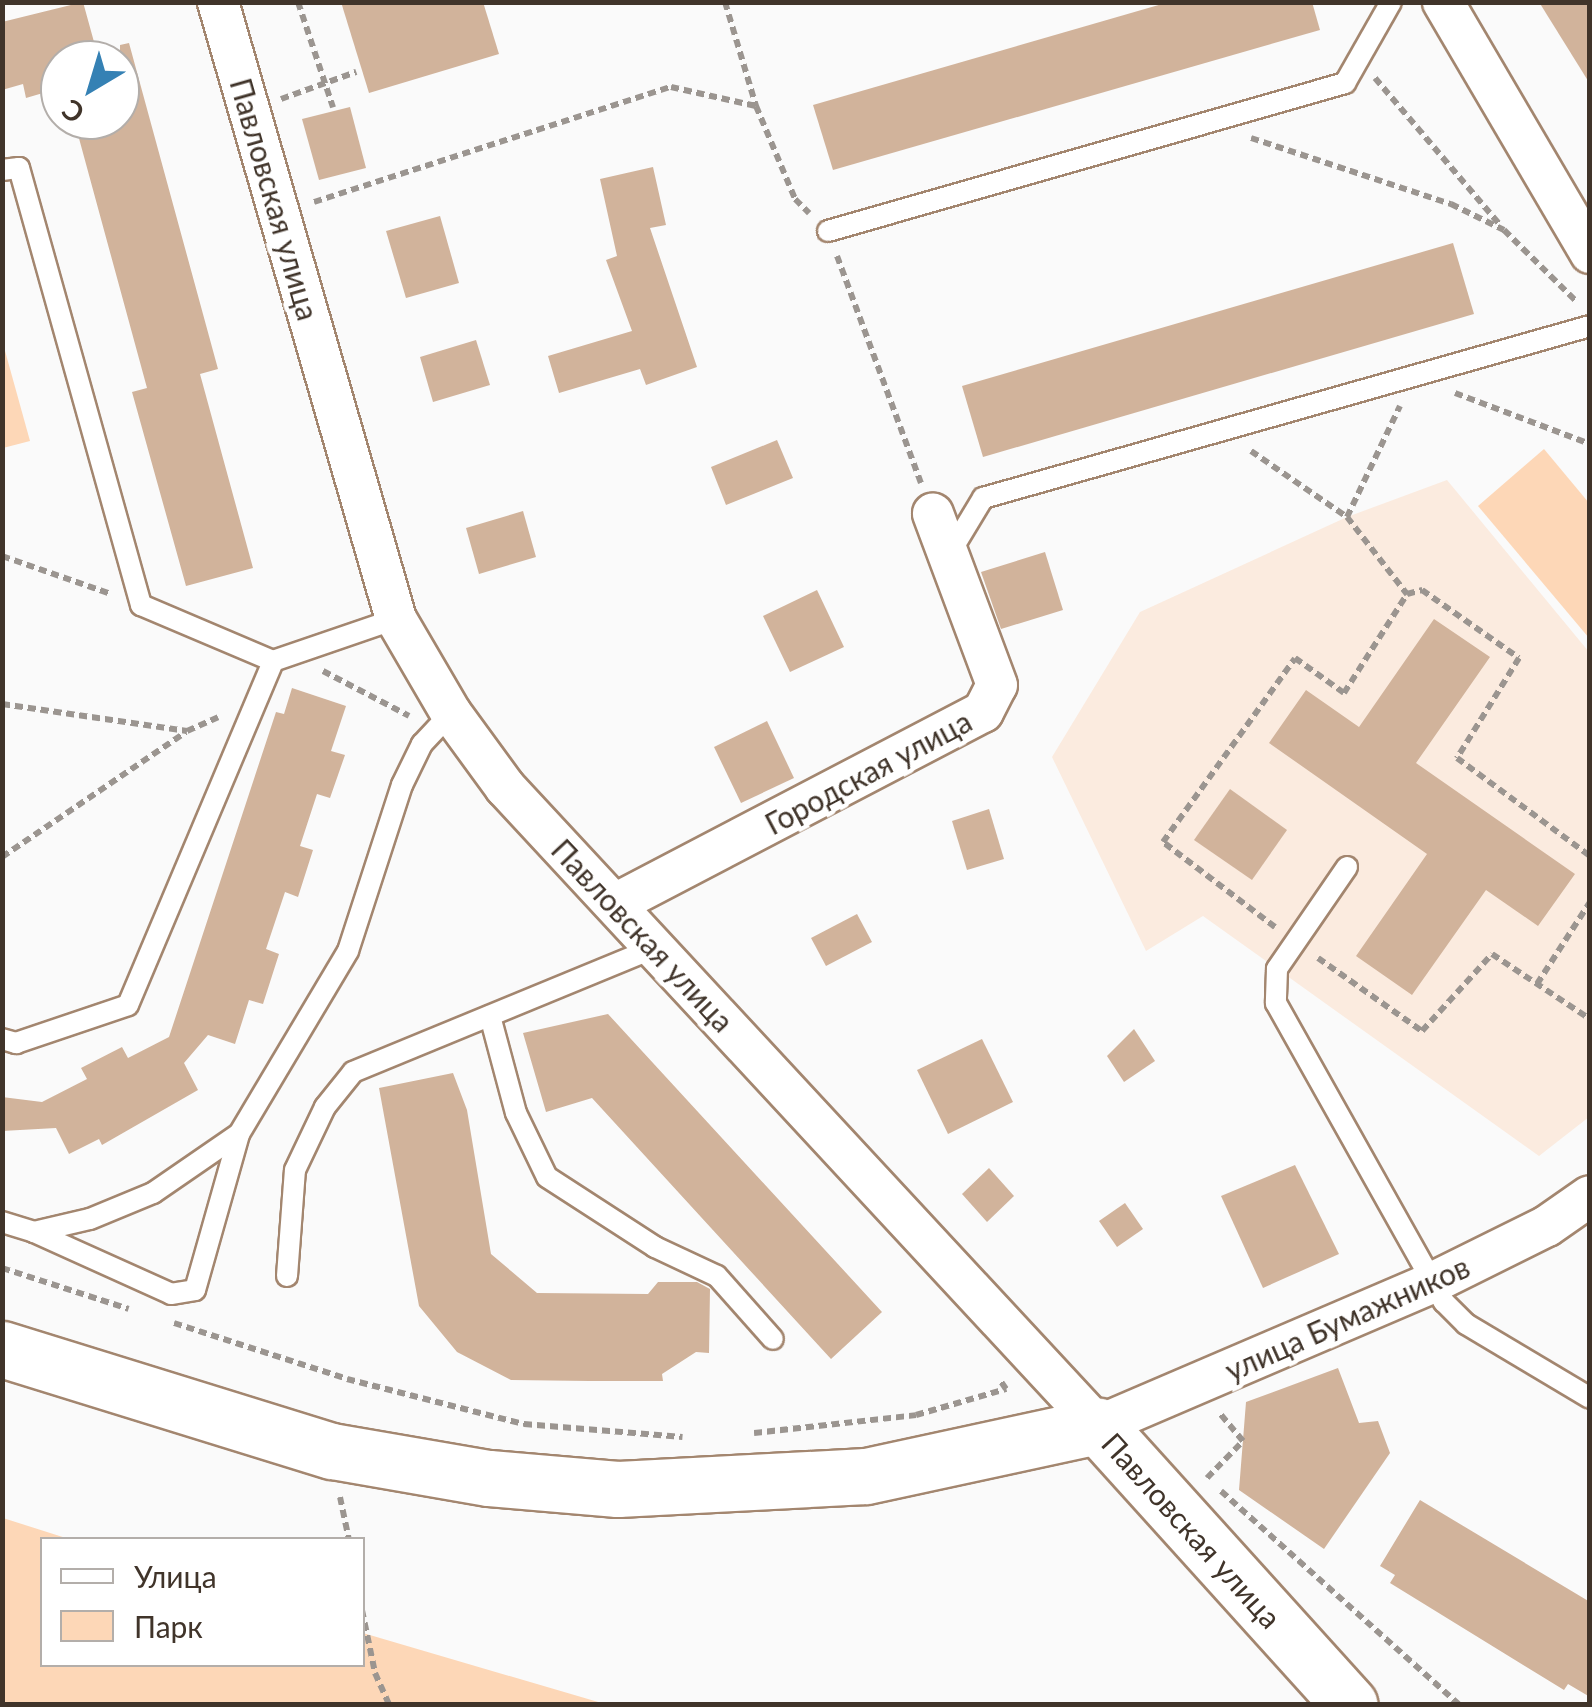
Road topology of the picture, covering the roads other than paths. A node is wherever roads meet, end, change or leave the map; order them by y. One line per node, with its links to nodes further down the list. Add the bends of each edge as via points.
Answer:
1 (218, 2): 10 (street, Павловская улица)
2 (1391, 2): 5 (lane, via 1345,83)
3 (1443, 2): 6 (street)
4 (2, 170): 11 (lane, via 19,168 141,605)
5 (828, 231)
6 (1590, 253)
7 (1590, 326): 9 (lane, via 983,498)
8 (933, 514): 9 (street, Городская улица)
9 (947, 559): 14 (street, Городская улица, via 997,685 982,712)
10 (396, 619): 11 (lane); 12 (street, Павловская улица)
11 (272, 661): 17 (lane, via 128,1005 16,1043)
12 (452, 712): 14 (street, Павловская улица, via 505,787); 18 (lane, via 422,744 402,784 348,950)
13 (1347, 867): 23 (lane, via 1277,969 1276,1003)
14 (617, 903): 15 (street, Павловская улица)
15 (654, 948): 16 (lane); 27 (street, Павловская улица)
16 (490, 1016): 22 (lane, via 353,1072 325,1107 295,1170); 24 (lane, via 516,1113 547,1177 655,1246 717,1276)
17 (2, 1039)
18 (239, 1134): 21 (lane, via 153,1193 90,1219); 21 (lane, via 194,1290 171,1294)
19 (1590, 1196): 23 (street, улица Бумажников, via 1547,1226)
20 (2, 1222): 21 (lane)
21 (34, 1232)
22 (287, 1276)
23 (1432, 1283): 26 (lane, via 1466,1324); 27 (street, улица Бумажников)
24 (774, 1339)
25 (2, 1349): 27 (street, via 332,1452 618,1490 866,1476)
26 (1590, 1398)
27 (1098, 1426): 28 (street, Павловская улица)
28 (1349, 1704)

